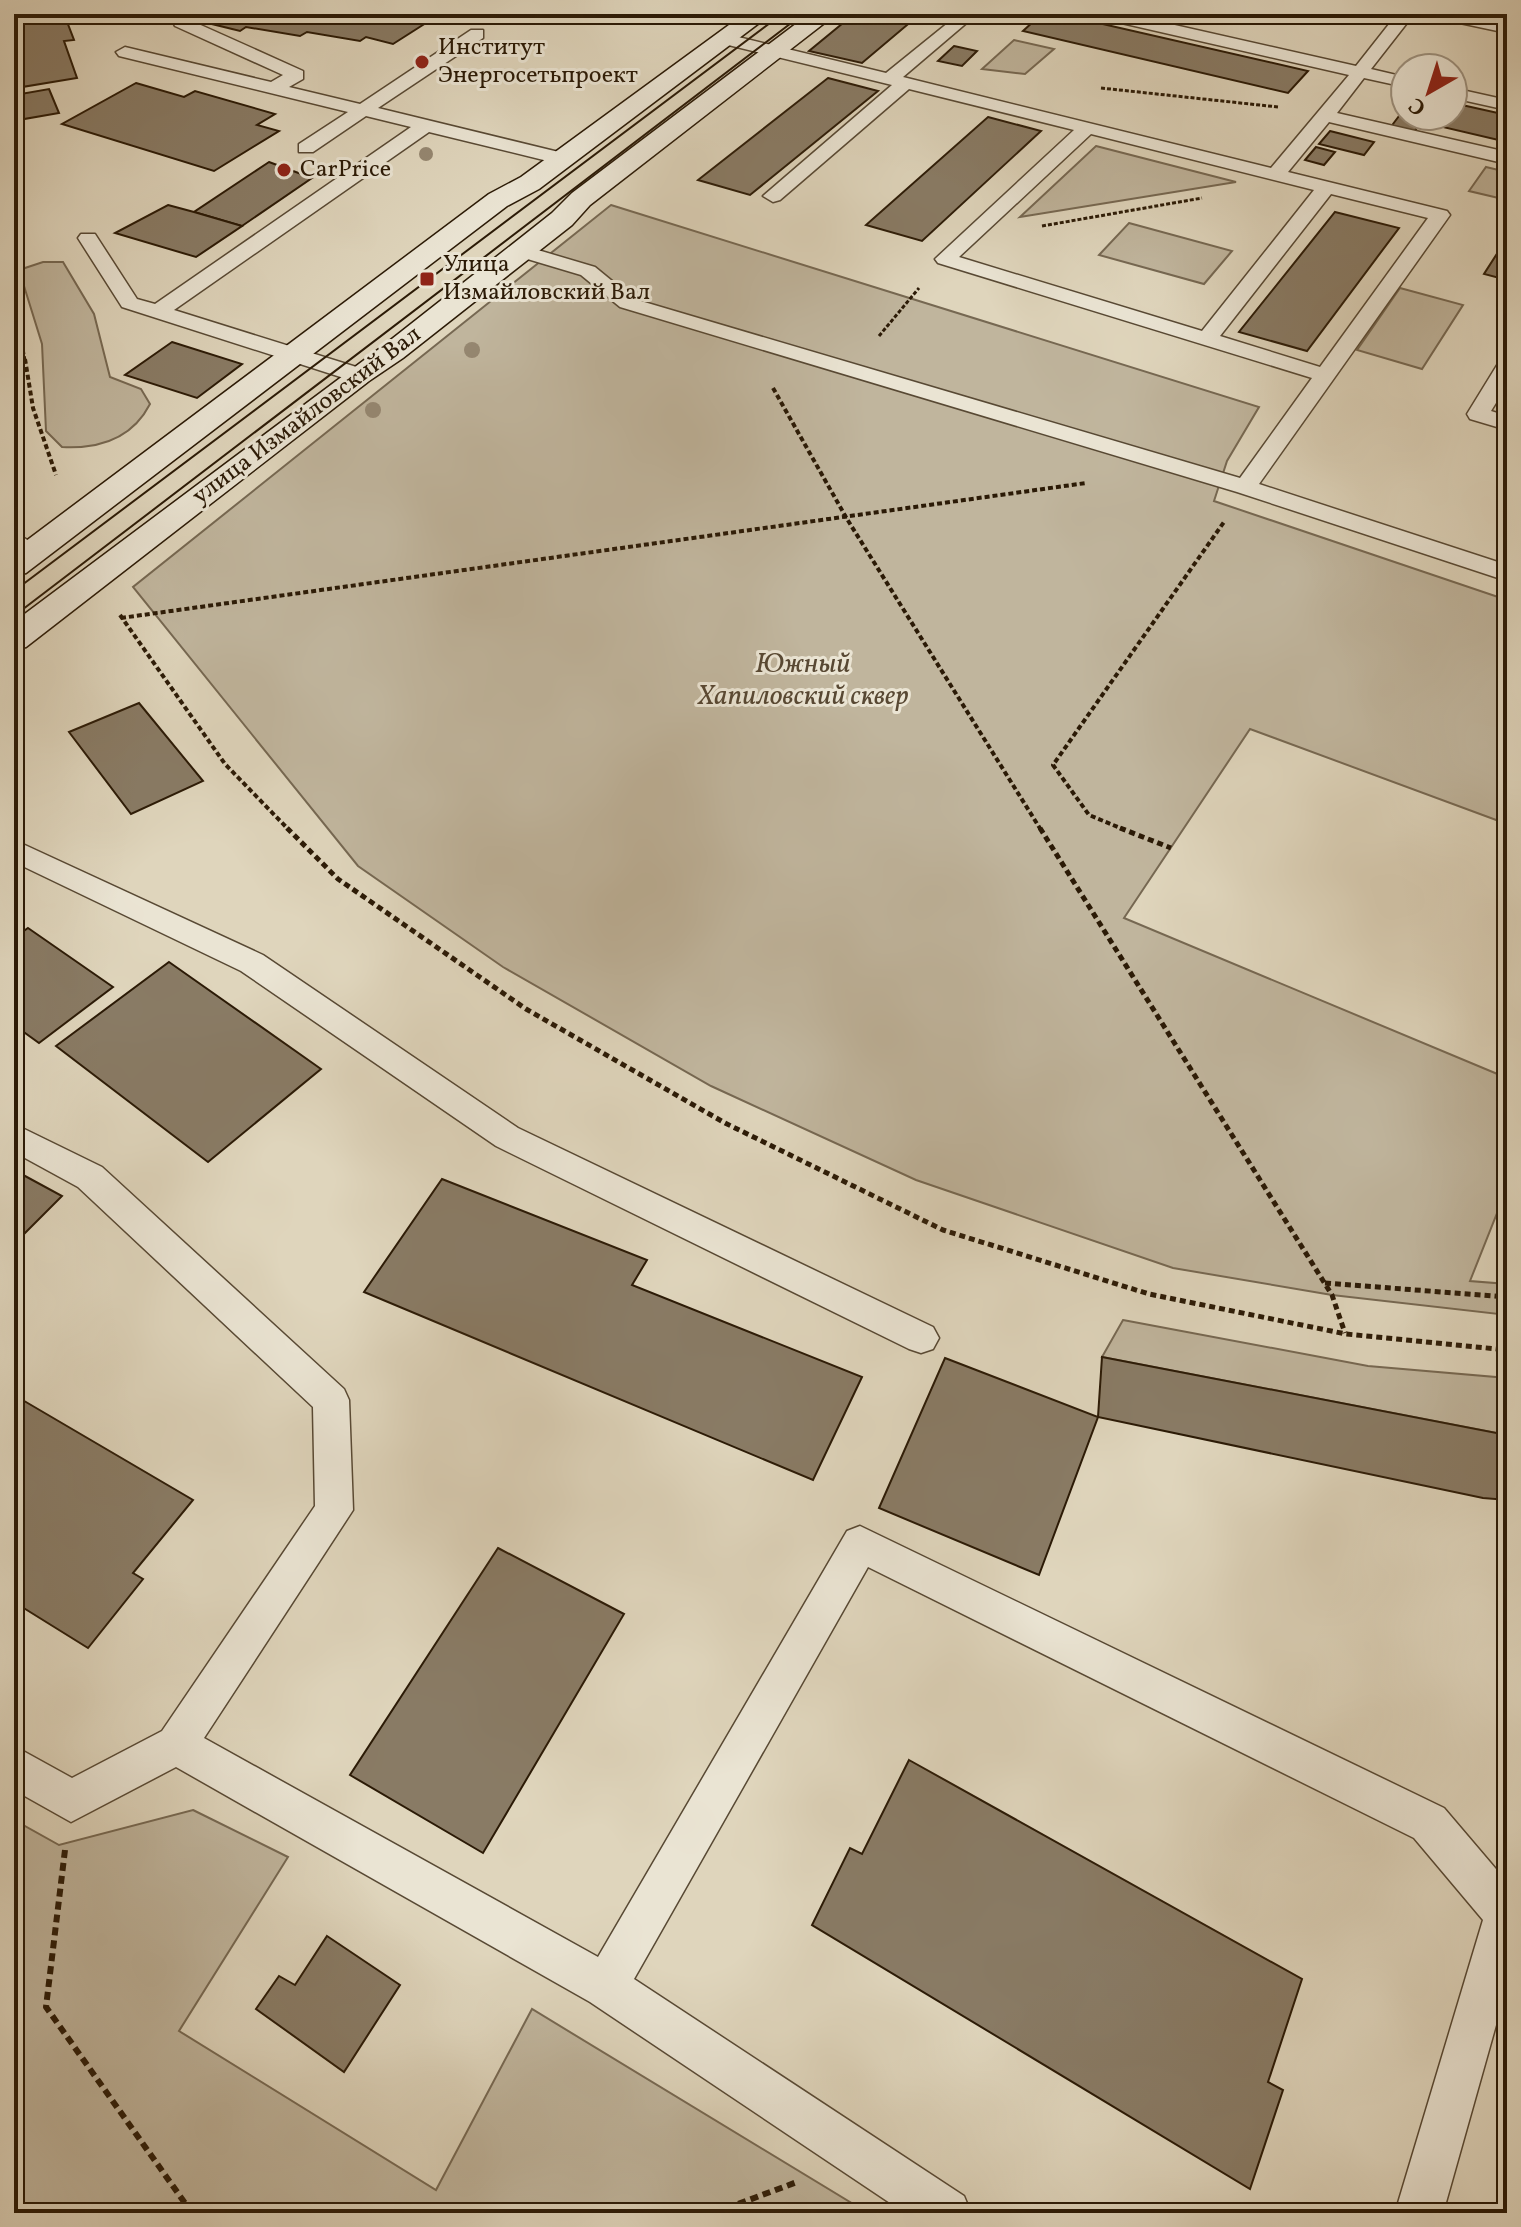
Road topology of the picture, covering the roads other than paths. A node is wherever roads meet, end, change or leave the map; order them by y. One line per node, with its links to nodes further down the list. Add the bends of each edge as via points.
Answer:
1 (195, 14): 16 (lane, via 181,22 297,75)
2 (759, 14): 10 (main road, улица Измайловский Вал)
3 (824, 14): 11 (main road, улица Измайловский Вал)
4 (969, 14): 15 (lane)
5 (1104, 14): 13 (lane)
6 (1406, 14): 13 (lane)
7 (1449, 14): 8 (main road)
8 (1507, 26)
9 (477, 34): 19 (lane)
10 (726, 39): 11 (lane); 25 (main road, улица Измайловский Вал)
11 (776, 51): 15 (lane); 30 (main road, улица Измайловский Вал)
12 (125, 52): 16 (lane)
13 (1360, 72): 14 (lane); 20 (lane)
14 (1389, 78)
15 (898, 81): 22 (lane); 28 (lane)
16 (271, 90): 19 (lane)
17 (1469, 97): 18 (lane)
18 (1507, 105)
19 (363, 111): 21 (lane); 23 (lane)
20 (1325, 116): 24 (lane); 26 (lane)
21 (426, 125): 25 (lane); 31 (lane)
22 (1087, 128): 26 (lane); 32 (lane, via 945,259)
23 (306, 148)
24 (1507, 158)
25 (564, 159): 33 (main road, улица Измайловский Вал, via 498,200)
26 (1276, 174): 27 (lane)
27 (1326, 187): 32 (lane); 36 (lane, via 1440,215)
28 (773, 196)
29 (88, 238): 31 (lane, via 129,303)
30 (521, 251): 35 (main road, улица Измайловский Вал); 38 (lane, via 588,271 627,303)
31 (158, 312): 33 (lane)
32 (1207, 339): 36 (lane)
33 (298, 355): 35 (lane); 39 (main road, улица Измайловский Вал, via 76,520)
34 (1507, 367): 37 (lane, via 1478,414)
35 (358, 375): 41 (main road, улица Измайловский Вал)
36 (1325, 375): 38 (lane)
37 (1507, 423)
38 (1245, 487): 40 (lane)
39 (21, 552)
40 (1507, 573)
41 (14, 639)
42 (14, 850): 44 (lane, via 252,963 507,1137)
43 (14, 1137): 45 (lane, via 90,1177 331,1400 334,1510)
44 (921, 1338)
45 (176, 1745): 46 (lane, via 71,1801); 47 (lane)
46 (14, 1767)
47 (606, 1986): 48 (lane); 49 (lane, via 860,1544 1429,1823 1506,1914)
48 (933, 2209)
49 (1419, 2213)

